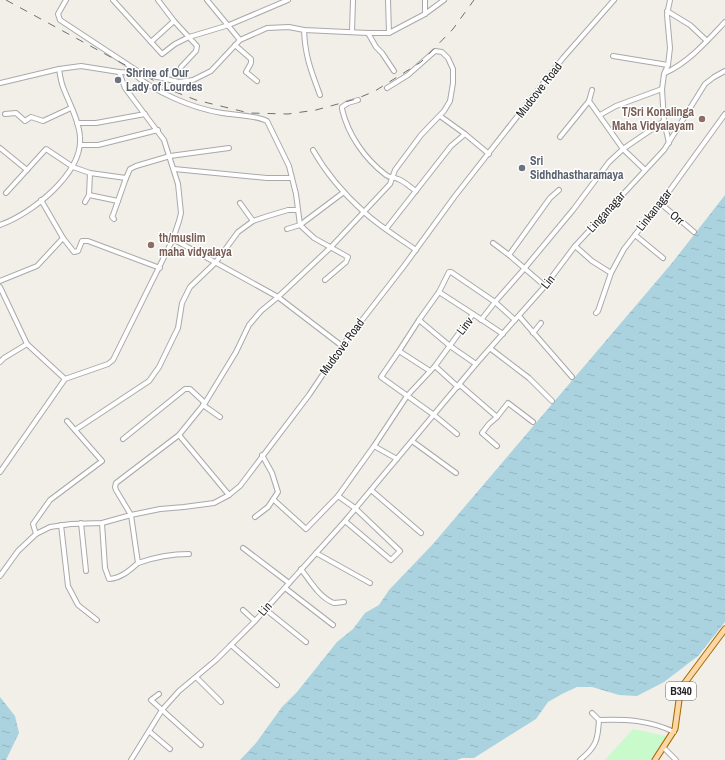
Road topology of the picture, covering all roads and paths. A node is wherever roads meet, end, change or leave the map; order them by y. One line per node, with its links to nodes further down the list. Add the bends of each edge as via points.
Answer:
1 (66, 0): 34 (street, via 58,14 60,20)
2 (113, 0): 24 (street)
3 (207, 0): 16 (street)
4 (288, 0): 16 (street)
5 (353, 0): 18 (street)
6 (388, 0): 20 (street)
7 (425, 0): 13 (street)
8 (444, 0): 13 (street)
9 (614, 0): 61 (street, Mudcove Road, via 563,58)
10 (670, 0): 12 (street)
11 (161, 1): 14 (street)
12 (667, 11): 23 (street, via 690,25); 27 (street, via 670,48)
13 (426, 14): 20 (street)
14 (174, 22): 21 (street); 24 (street)
15 (725, 22): 23 (street)
16 (229, 25): 21 (street); 22 (street)
17 (304, 30): 18 (street); 22 (street, via 289,27 266,28); 41 (street, via 306,55)
18 (352, 32): 19 (street)
19 (368, 33): 20 (street); 30 (street)
20 (389, 33)
21 (189, 37): 24 (street, via 162,54); 28 (street, via 198,48)
22 (240, 40): 25 (street)
23 (707, 41): 35 (street, via 680,66)
24 (151, 42)
25 (235, 45): 34 (street, via 211,71 193,80 179,82); 36 (street, via 251,59 246,72)
26 (613, 56): 27 (street)
27 (668, 65): 35 (street)
28 (181, 67)
29 (59, 70): 32 (street, via 81,66); 37 (street); 44 (street)
30 (394, 71)
31 (725, 71): 55 (street, Linganagar, via 706,84)
32 (119, 72): 33 (street); 46 (street, via 126,88)
33 (131, 72): 34 (street); 69 (street, via 166,94 202,109 267,121 282,149)
34 (140, 73)
35 (664, 74): 39 (street)
36 (257, 82)
37 (0, 83)
38 (387, 88): 49 (street, via 408,75 435,51 442,52 448,58 454,76 450,101)
39 (662, 89): 48 (street, via 616,106); 50 (street)
40 (592, 90): 43 (street)
41 (320, 95)
42 (358, 100): 70 (street, via 342,108 348,126 368,159)
43 (590, 101): 48 (street); 54 (street)
44 (71, 108): 45 (street, via 43,121 31,117 25,121 16,113); 51 (street)
45 (5, 114)
46 (145, 114): 51 (street, via 96,123); 52 (street)
47 (725, 114): 80 (street, Linkanagar)
48 (600, 115): 59 (street)
49 (440, 116): 53 (street); 70 (street, via 421,135)
50 (664, 121): 55 (street); 59 (street)
51 (77, 123): 56 (street)
52 (158, 130): 56 (street, via 98,145); 62 (street)
53 (465, 134): 61 (street); 72 (street, via 451,146)
54 (560, 137)
55 (669, 143): 66 (street, Linganagar)
56 (80, 145): 63 (street)
57 (0, 148): 64 (street)
58 (229, 148): 62 (street)
59 (624, 149): 66 (street); 101 (street, via 609,162)
60 (314, 150): 73 (street, via 322,166)
61 (489, 154): 96 (street, Mudcove Road)
62 (170, 156): 65 (street); 68 (street, via 130,169)
63 (73, 167): 64 (street, via 46,149); 67 (street); 76 (street, via 60,184)
64 (27, 170): 74 (street)
65 (174, 170): 69 (street); 92 (street, via 178,184 180,221)
66 (644, 170): 94 (street, Linganagar)
67 (90, 173): 68 (street); 75 (street)
68 (126, 178): 77 (street)
69 (291, 178): 81 (street)
70 (392, 178): 72 (street, via 399,179); 82 (street, via 390,184)
71 (559, 190): 97 (street, via 550,198)
72 (416, 191): 87 (street)
73 (344, 192): 82 (street); 86 (street)
74 (6, 193)
75 (89, 195): 77 (street); 78 (street)
76 (41, 200): 85 (street, via 14,220); 91 (street)
77 (118, 201): 83 (street, via 112,217)
78 (85, 202)
79 (240, 203): 84 (street)
80 (660, 203): 89 (street, Orr); 90 (street, Linkanagar)
81 (298, 210): 84 (street, via 288,210); 86 (street)
82 (364, 213): 87 (street); 95 (street)
83 (114, 219)
84 (253, 221): 99 (street, via 238,232)
85 (0, 225)
86 (300, 225): 88 (street); 95 (street, via 314,238)
87 (386, 229): 96 (street)
88 (287, 230)
89 (694, 232)
90 (635, 236): 98 (street); 102 (street, Linkanagar, via 618,258)
91 (64, 238): 100 (street, via 76,252 82,241 88,241); 104 (street, via 37,266)
92 (173, 239): 99 (street); 100 (street)
93 (493, 243): 97 (street)
94 (575, 246): 102 (street); 105 (street, Lin)
95 (331, 247): 103 (street, via 348,257 348,260); 108 (street)
96 (416, 250): 119 (street, Mudcove Road)
97 (509, 255): 101 (street)
98 (663, 258)
99 (216, 262): 108 (street); 140 (street, via 190,286 182,304 178,328 159,367 149,381)
100 (160, 268): 130 (street, via 113,360)
101 (524, 269): 105 (street); 109 (street)
102 (611, 273): 110 (street, Linkanagar)
103 (325, 280)
104 (0, 281)
105 (545, 286): 112 (street, Lin)
106 (0, 287): 118 (street)
107 (439, 292): 109 (street, via 450,272); 111 (street); 113 (street)
108 (278, 297): 119 (street); 134 (street, via 261,311 250,325)
109 (494, 302): 112 (street); 114 (street)
110 (596, 313)
111 (473, 314): 114 (street, Linv); 120 (street, Linv)
112 (517, 318): 116 (street); 117 (street, Lin)
113 (419, 320): 120 (street); 122 (street)
114 (481, 320): 117 (street, Linv)
115 (541, 323): 116 (street)
116 (533, 333): 129 (street)
117 (503, 334): 121 (street, Lin)
118 (27, 344): 124 (street); 130 (street)
119 (342, 346): 147 (street, Mudcove Road, via 309,395)
120 (450, 346): 126 (street); 127 (street, Linv)
121 (491, 349): 126 (street, Lin); 133 (street, via 529,378)
122 (400, 351): 128 (street); 132 (street, via 381,377)
123 (0, 353): 124 (street)
124 (4, 358): 125 (street)
125 (0, 362)
126 (476, 364): 131 (street, Lin)
127 (435, 366): 128 (street); 131 (street)
128 (430, 372): 132 (street)
129 (572, 377)
130 (65, 379): 149 (street)
131 (459, 386): 135 (street, Lin); 137 (street)
132 (407, 396): 135 (street); 145 (street)
133 (552, 401)
134 (204, 404): 136 (street); 142 (street); 143 (street, via 190,389 185,389)
135 (434, 414): 141 (street); 144 (street, Lin)
136 (220, 417)
137 (497, 417): 139 (street, via 508,403); 146 (street, via 482,433)
138 (67, 421): 140 (street)
139 (533, 422)
140 (74, 430): 163 (street, via 102,460 50,500 33,524)
141 (457, 434)
142 (179, 435): 152 (street); 156 (street, via 116,483 116,490)
143 (123, 438)
144 (412, 441): 148 (street, Lin); 150 (street)
145 (374, 446): 148 (street); 153 (street)
146 (497, 446)
147 (262, 455): 152 (street, Mudcove Road, via 240,486); 154 (street, via 272,473 278,492)
148 (397, 459): 151 (street, Lin)
149 (0, 472)
150 (456, 473)
151 (371, 490): 155 (street, Lin); 162 (street)
152 (229, 495): 156 (street, Mudcove Road, via 214,503)
153 (338, 496): 154 (street, via 306,529); 155 (street)
154 (274, 500): 157 (street)
155 (355, 508): 158 (street, Lin); 158 (street, via 400,551 391,560)
156 (131, 514): 159 (street, Mudcove Road); 167 (street)
157 (255, 517)
158 (345, 521): 165 (street, Lin)
159 (102, 523): 160 (street, Mudcove Road); 167 (street, via 105,568 109,579 123,575)
160 (81, 524): 161 (street, Mudcove Road); 169 (street)
161 (61, 525): 163 (street, Mudcove Road); 177 (street, via 68,586 78,605)
162 (421, 533)
163 (36, 534): 170 (street, Mudcove Road, via 18,551)
164 (243, 548): 171 (street)
165 (316, 553): 168 (street, Lin); 172 (street)
166 (189, 554): 167 (street, via 171,554)
167 (138, 563)
168 (301, 569): 171 (street, Lin); 174 (street, via 328,600)
169 (86, 571)
170 (0, 576)
171 (289, 583): 173 (street, Lin)
172 (370, 583)
173 (285, 588): 176 (street, Lin); 179 (street)
174 (344, 602)
175 (243, 610): 178 (street)
176 (265, 610): 178 (street, Lin); 181 (street)
177 (97, 620)
178 (255, 622): 182 (street, Lin)
179 (333, 625)
180 (725, 629): 191 (main road, B340, via 684,684 680,693)
181 (306, 642)
182 (231, 646): 183 (street, Lin); 184 (street)
183 (196, 676): 186 (street); 187 (street, Lin)
184 (277, 684)
185 (159, 694): 187 (street, via 151,700)
186 (221, 702)
187 (162, 710): 190 (street, Lin); 192 (street)
188 (592, 713): 189 (street)
189 (599, 720): 191 (street, via 649,722); 196 (street, via 598,738 592,750)
190 (150, 732): 194 (street); 195 (street, Lin)
191 (674, 732): 193 (main road, B340)
192 (201, 745)
193 (664, 748): 197 (main road, B340); 198 (street)
194 (170, 749)
195 (131, 760)
196 (580, 760)
197 (655, 760)
198 (676, 760)

